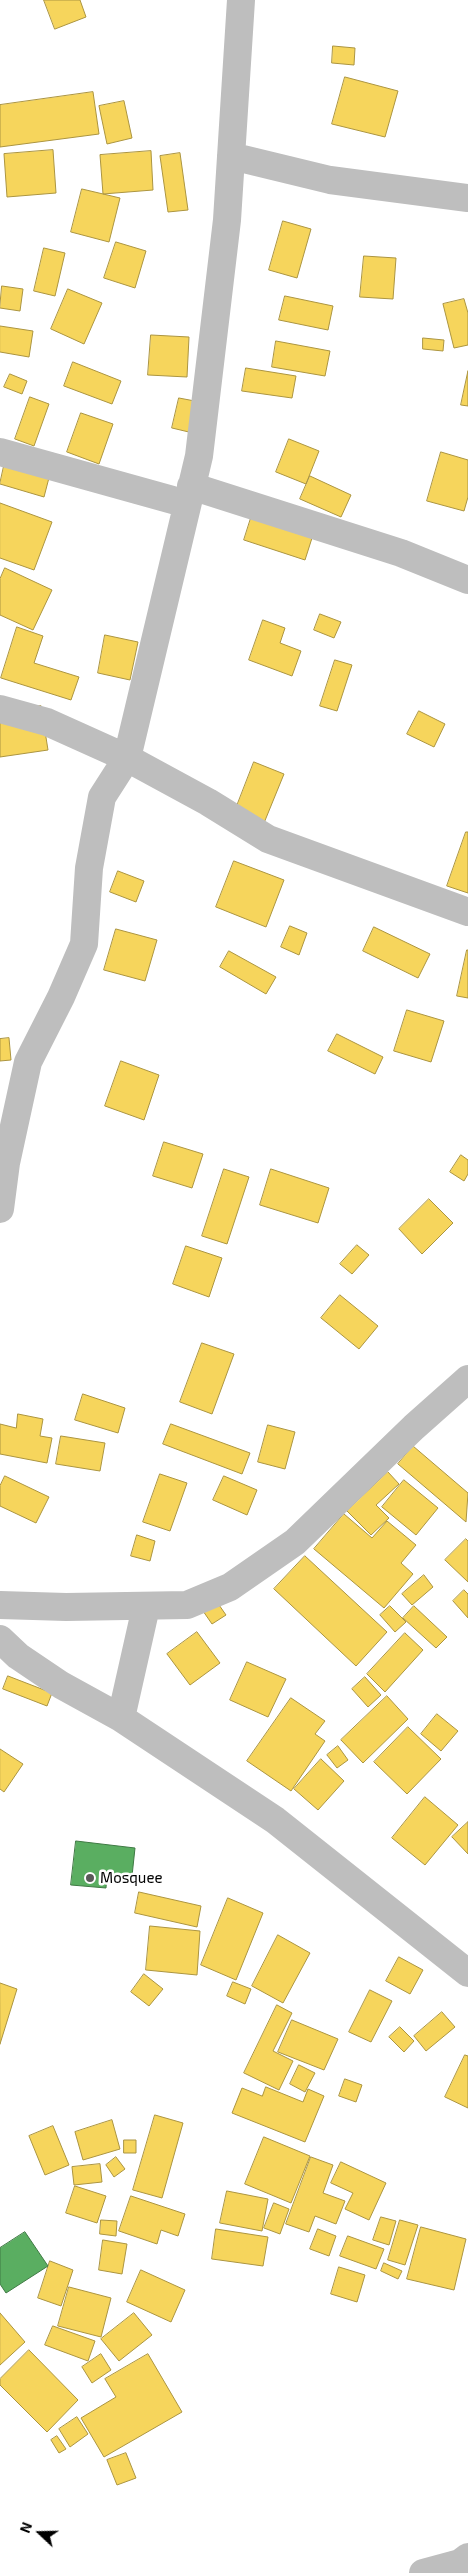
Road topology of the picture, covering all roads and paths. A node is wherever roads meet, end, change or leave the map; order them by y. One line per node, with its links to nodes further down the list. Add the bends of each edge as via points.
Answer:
1 (241, 0): 2 (street)
2 (232, 156): 3 (street, via 330,180); 5 (street, via 199,456)
3 (468, 198)
4 (0, 452): 5 (street)
5 (189, 495): 6 (street, via 401,553); 8 (street)
6 (468, 580)
7 (0, 709): 8 (street, via 47,722)
8 (127, 758): 9 (street, via 268,839); 10 (street, via 102,796 89,868 84,944 28,1062 6,1163)
9 (468, 912)
10 (0, 1209)
11 (468, 1379): 13 (street, via 295,1542 230,1587 187,1605)
12 (0, 1605): 13 (street)
13 (146, 1607): 15 (street)
14 (0, 1639): 15 (street, via 18,1656 61,1685)
15 (121, 1718): 16 (street, via 274,1820)
16 (468, 1973)
17 (468, 2557): 18 (street)
18 (423, 2573)

